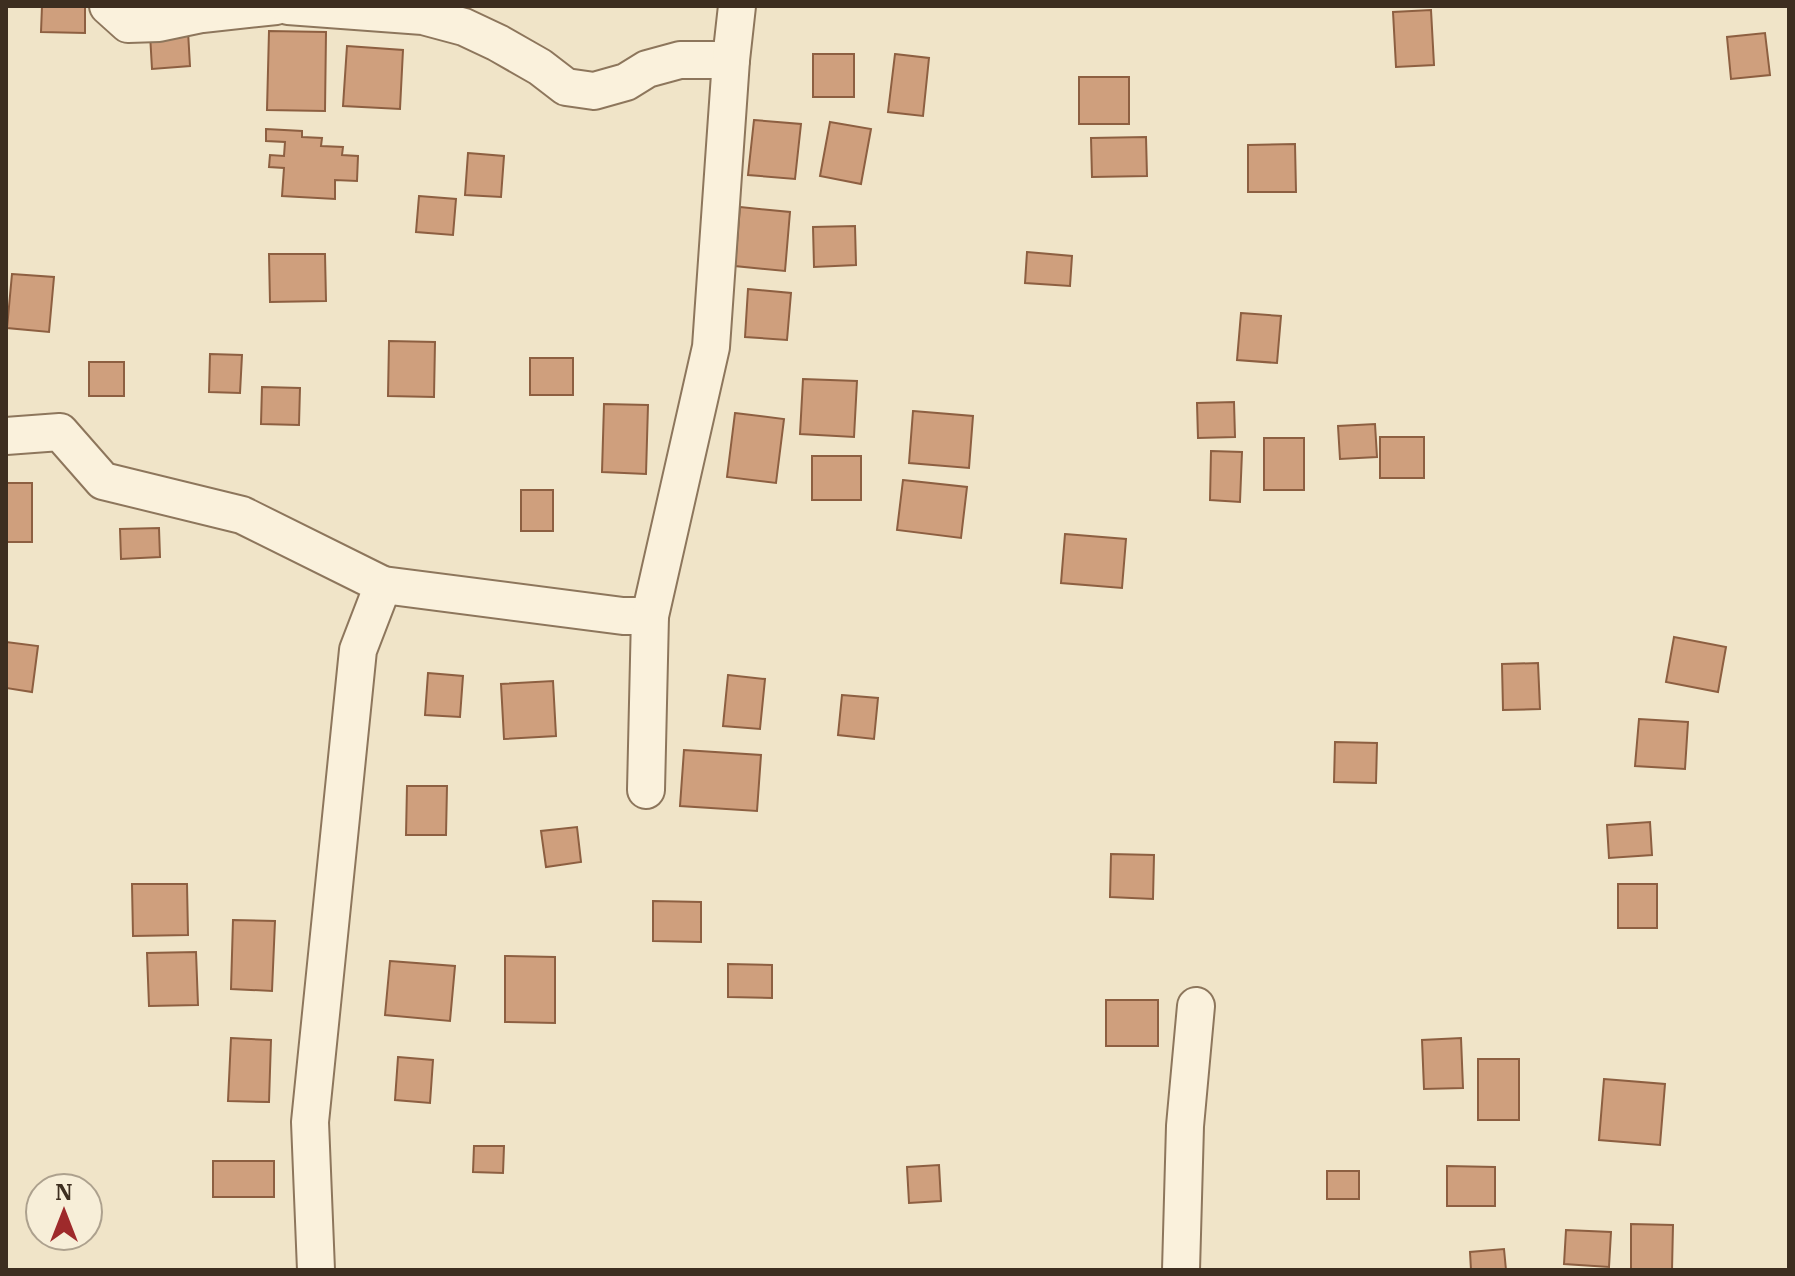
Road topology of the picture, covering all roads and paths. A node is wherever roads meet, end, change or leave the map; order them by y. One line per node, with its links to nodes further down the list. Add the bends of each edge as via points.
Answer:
1 (108, 6): 2 (street, via 128,24)
2 (276, 6)
3 (288, 6): 5 (street, via 423,16 464,27 540,67 566,87 594,91 680,60)
4 (737, 6): 5 (street)
5 (731, 60): 8 (street, via 711,347)
6 (6, 436): 7 (street, via 60,432 103,481 242,515)
7 (383, 585): 8 (street); 11 (street, via 358,650 310,1122)
8 (650, 616): 9 (street)
9 (646, 790)
10 (1196, 1006): 12 (street, via 1185,1126)
11 (316, 1270)
12 (1181, 1270)

